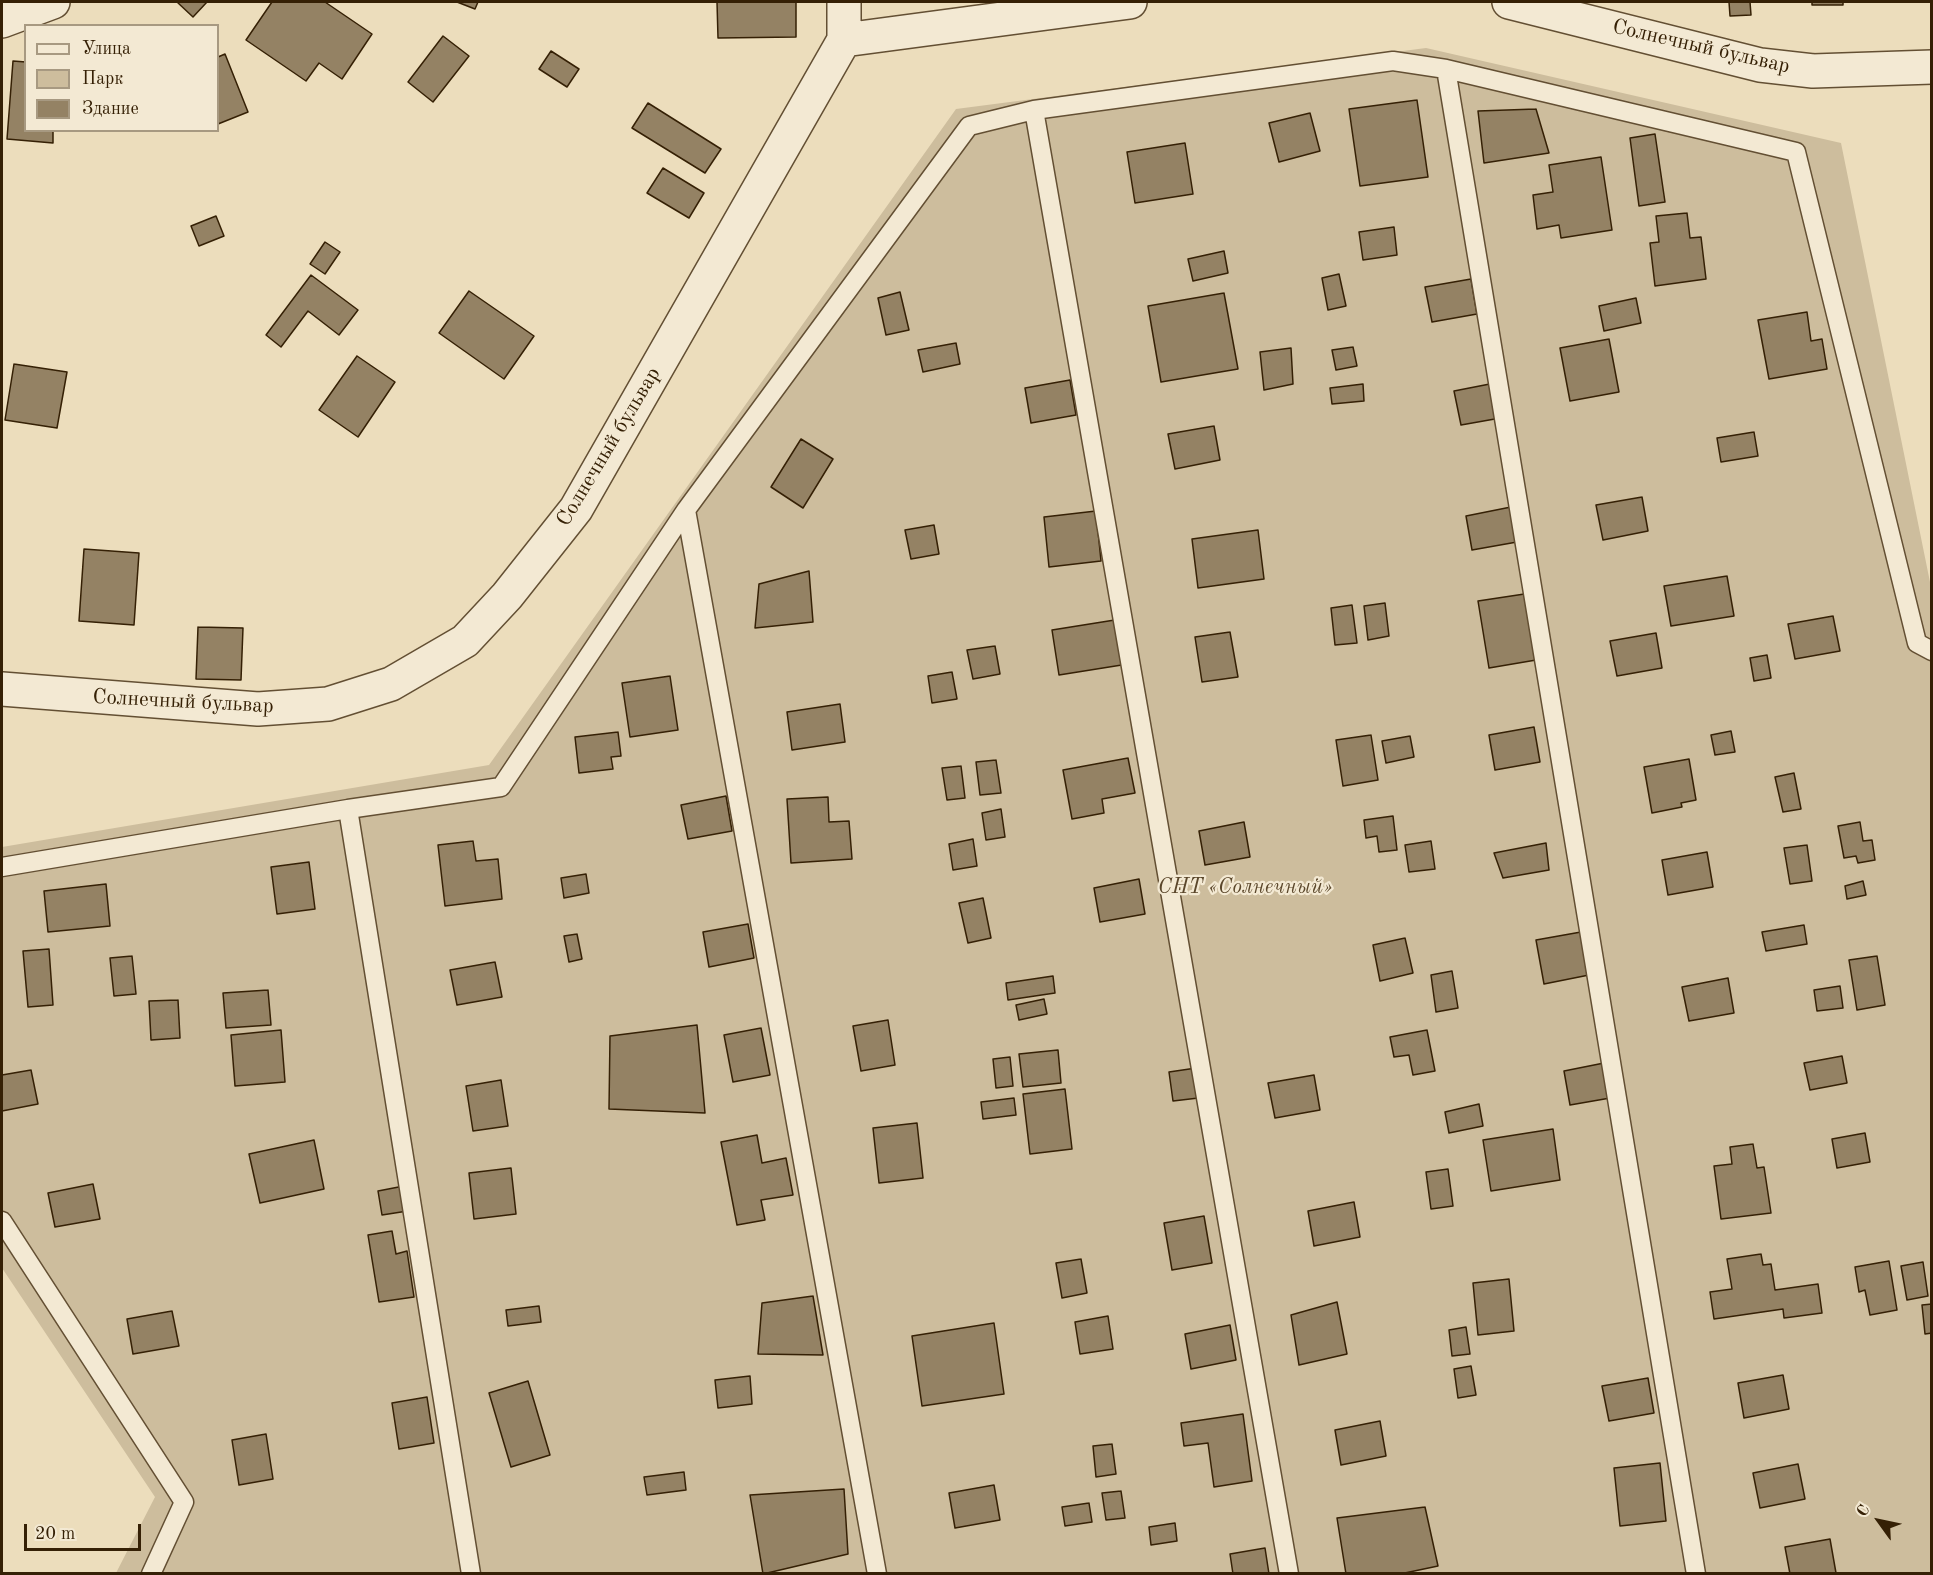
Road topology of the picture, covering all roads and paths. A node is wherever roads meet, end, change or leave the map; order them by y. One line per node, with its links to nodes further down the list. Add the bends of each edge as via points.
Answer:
1 (53, 2): 5 (street)
2 (844, 2): 6 (street, Солнечный бульвар)
3 (1130, 2): 6 (street)
4 (1509, 2): 7 (street, Солнечный бульвар, via 1760,65 1813,71)
5 (2, 21)
6 (844, 40): 12 (street, Солнечный бульвар, via 576,509 507,596 465,641 391,684 328,704 258,709)
7 (1932, 67)
8 (1446, 69): 9 (lane, via 1393,61); 11 (lane, via 1796,152 1917,643); 20 (lane)
9 (1034, 110): 10 (lane, via 969,126); 19 (lane)
10 (686, 510): 13 (lane, via 501,787); 18 (lane)
11 (1932, 651)
12 (2, 689)
13 (348, 809): 14 (lane); 17 (lane)
14 (2, 867)
15 (2, 1221): 16 (lane, via 184,1502)
16 (151, 1574)
17 (471, 1574)
18 (877, 1574)
19 (1289, 1574)
20 (1696, 1574)

